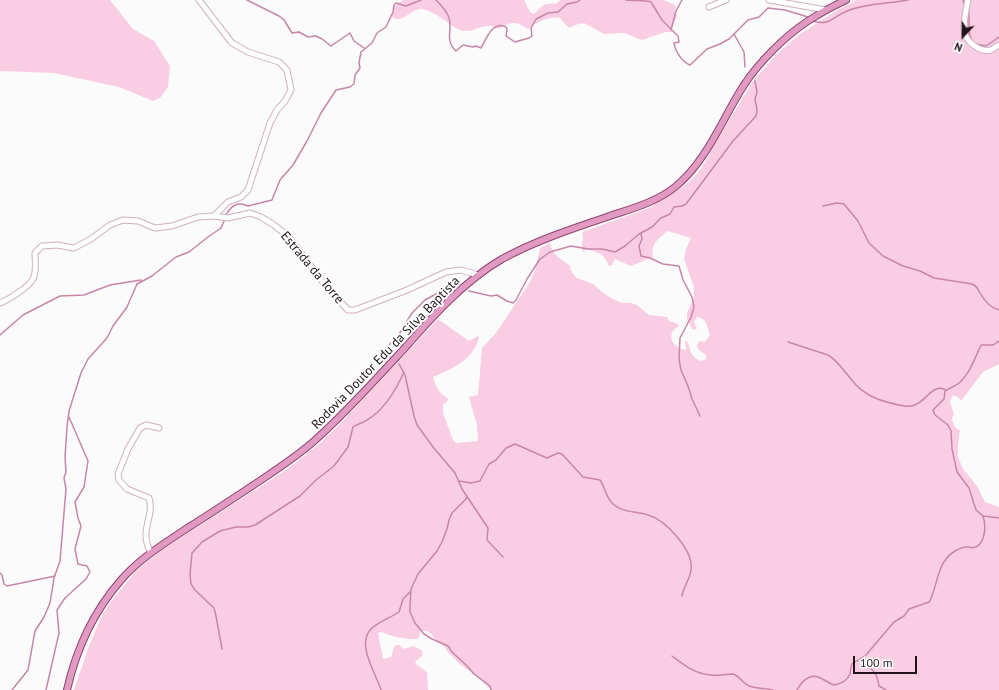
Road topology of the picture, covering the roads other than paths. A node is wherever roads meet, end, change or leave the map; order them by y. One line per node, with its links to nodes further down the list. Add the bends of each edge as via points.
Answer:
1 (199, 0): 9 (street, via 232,43 283,65 287,70 291,90 270,123 248,190 241,197 228,202)
2 (726, 0): 6 (street)
3 (769, 0): 7 (street)
4 (846, 0): 7 (main road, Rodovia Doutor Edu da Silva Baptista)
5 (968, 0): 8 (street, via 964,30 966,38 983,50 990,50)
6 (709, 7)
7 (826, 10): 10 (main road, Rodovia Doutor Edu da Silva Baptista, via 796,30 752,74 699,161 682,181 666,194 535,243)
8 (999, 45)
9 (214, 216): 10 (street, Estrada da Torre, via 226,218 250,213 274,225 290,238 328,289 348,310 355,310 408,290 446,272 461,270); 11 (street, Estrada da Torre, via 198,217 172,226 155,228 138,221 123,220 110,225 74,248 42,246 35,253 34,278)
10 (478, 275): 13 (main road, Rodovia Doutor Edu da Silva Baptista, via 444,305 356,401 313,443)
11 (0, 303)
12 (159, 428): 13 (street, via 146,425 140,428 118,474 119,480 127,489 150,498 146,537)
13 (151, 553): 14 (main road, Rodovia Doutor Edu da Silva Baptista, via 119,582 98,613 77,655)
14 (67, 690)

